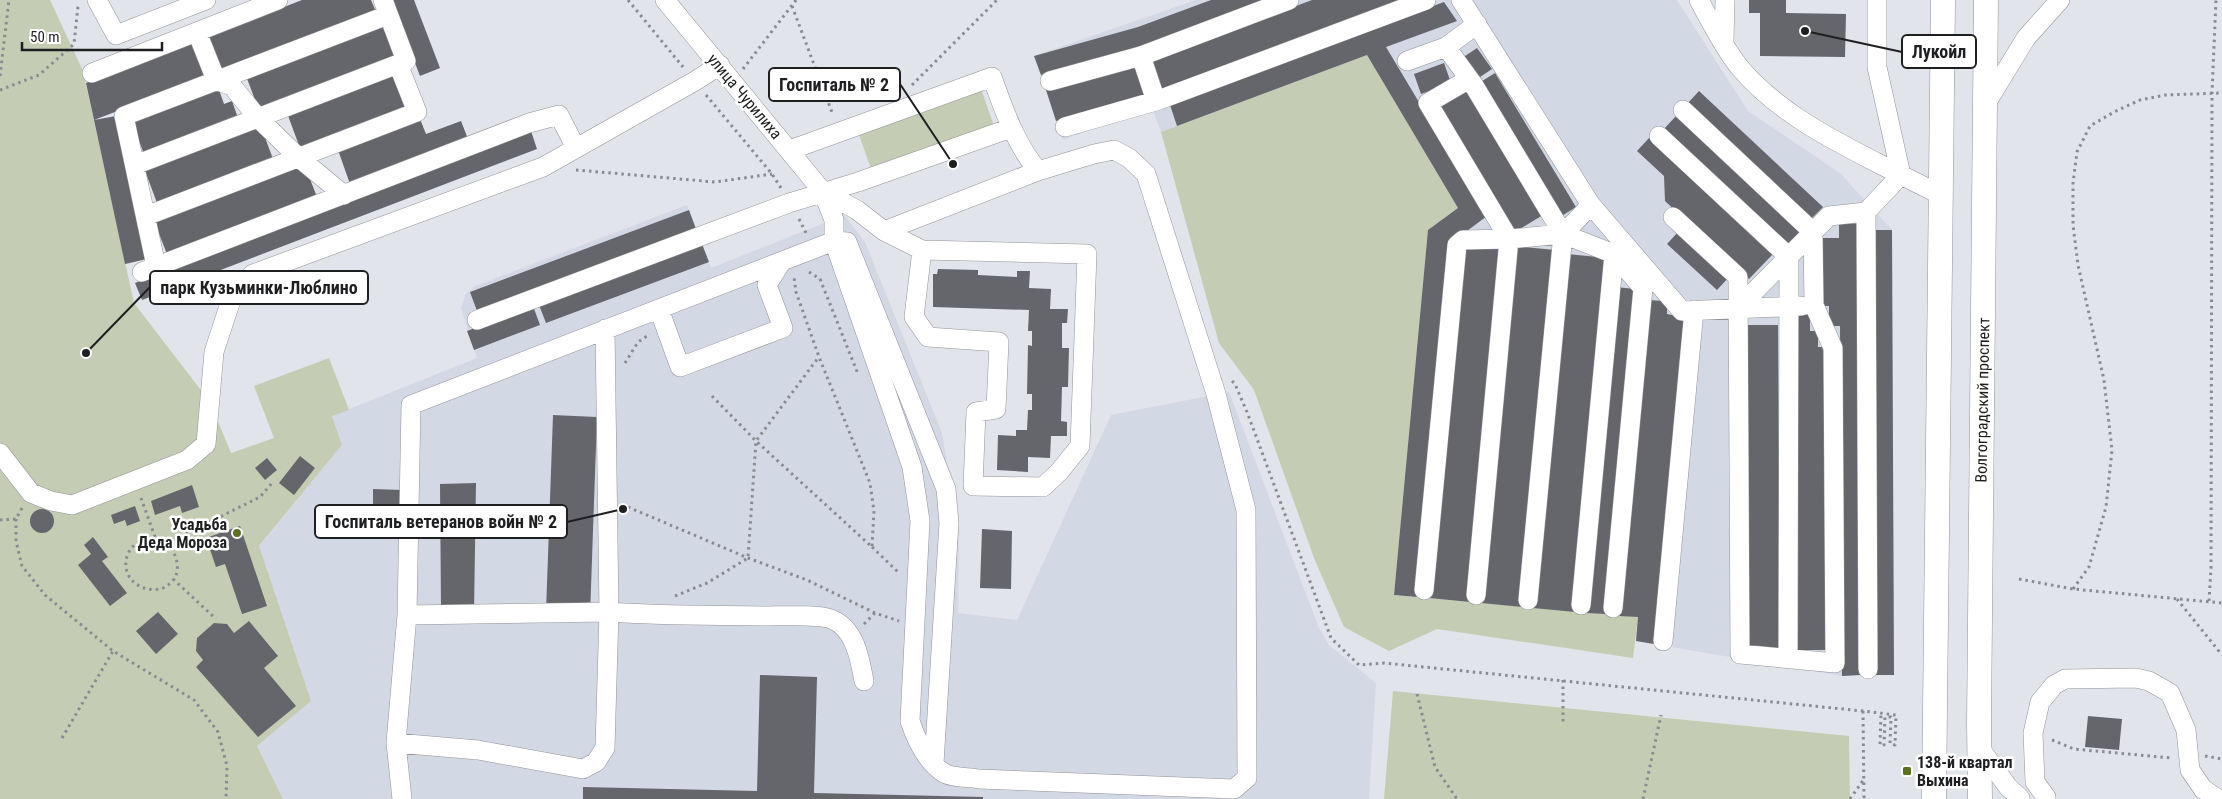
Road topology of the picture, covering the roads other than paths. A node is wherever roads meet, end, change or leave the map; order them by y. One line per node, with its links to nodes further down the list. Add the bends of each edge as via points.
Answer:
1 (97, 0): 2 (street, via 116,35)
2 (206, 0)
3 (278, 0): 16 (street)
4 (665, 0): 22 (street, улица Чурилиха)
5 (1289, 0): 19 (street)
6 (1426, 0): 27 (street)
7 (1461, 0): 15 (street)
8 (1699, 0): 17 (street)
9 (1725, 0): 17 (street)
10 (1876, 0): 39 (street, via 1877,66)
11 (1943, 0): 42 (main road)
12 (1986, 0): 28 (main road, Волгоградский проспект)
13 (2060, 0): 28 (street, via 2026,38)
14 (385, 7): 21 (street, via 406,61); 25 (street)
15 (1477, 24): 18 (street); 43 (street)
16 (197, 32): 23 (street); 25 (street)
17 (1724, 42): 39 (street, via 1740,68 1758,87 1795,116)
18 (1446, 47): 20 (street); 24 (street)
19 (1141, 56): 26 (street); 27 (street)
20 (1407, 61)
21 (398, 64): 30 (street); 36 (street, via 417,112)
22 (720, 65): 34 (street); 35 (street, улица Чурилиха)
23 (92, 73)
24 (1469, 79): 49 (street); 50 (street, via 1428,103)
25 (216, 80): 30 (street, via 232,86); 37 (street, via 124,116)
26 (1050, 81)
27 (1156, 102): 31 (street)
28 (1985, 105): 76 (main road, Волгоградский проспект)
29 (1682, 110): 48 (street)
30 (258, 118): 36 (street); 37 (street)
31 (1065, 127)
32 (1011, 128): 35 (street, via 992,76); 38 (street, via 1024,154); 40 (street)
33 (1659, 136): 54 (street)
34 (576, 148): 41 (street, via 559,115); 63 (street, via 543,167 253,274 232,297 214,352 206,444 187,460 72,505 31,493)
35 (790, 150): 40 (street, улица Чурилиха)
36 (298, 157): 41 (street); 45 (street)
37 (135, 165): 45 (street)
38 (1038, 171): 47 (street); 77 (street, via 1114,150 1129,158 1146,174 1216,394 1246,510 1246,778 1234,789 979,779 945,773)
39 (1901, 175): 42 (street); 44 (street)
40 (823, 192): 47 (street, via 857,210); 51 (street, via 834,220); 61 (street)
41 (344, 195): 45 (street, via 149,269)
42 (1941, 195): 81 (main road)
43 (1591, 206): 49 (street); 59 (street, via 1682,311)
44 (1866, 212): 48 (street, via 1829,216); 73 (street)
45 (146, 216)
46 (1673, 217): 58 (street, via 1738,277)
47 (884, 231): 52 (street)
48 (1813, 232): 54 (street); 56 (street)
49 (1563, 234): 50 (street); 53 (street); 66 (street)
50 (1509, 240): 64 (street, via 1463,240 1457,245); 65 (street)
51 (834, 241): 55 (street); 77 (street, via 912,467 920,521 910,721 917,742); 77 (street, via 847,242 946,489 948,523)
52 (922, 250): 52 (street, via 1087,254 1080,446 1043,487 973,486 976,412 996,409 999,342 928,337 914,317)
53 (1614, 254): 67 (street); 68 (street, via 1642,288)
54 (1788, 257): 57 (street); 58 (street)
55 (782, 261): 60 (street); 60 (street, via 767,285 783,328 680,367)
56 (1814, 305): 57 (street); 72 (street, via 1833,348 1835,663)
57 (1788, 306): 58 (street); 72 (street)
58 (1738, 308): 59 (street); 72 (street, via 1740,654)
59 (1694, 310): 71 (street)
60 (661, 317): 62 (street)
61 (477, 320)
62 (605, 328): 69 (street); 70 (street, via 411,405)
63 (0, 453)
64 (1424, 590)
65 (1476, 595)
66 (1528, 600)
67 (1581, 605)
68 (1612, 608)
69 (609, 612): 70 (street); 74 (street, via 831,619 844,628 855,643); 75 (street, via 605,748 596,762 583,769 478,750)
70 (407, 615): 75 (street)
71 (1663, 641)
72 (1788, 658)
73 (1868, 669)
74 (864, 681)
75 (396, 743): 80 (street)
76 (1980, 747): 78 (street); 82 (main road, Волгоградский проспект)
77 (934, 763)
78 (2019, 798): 79 (street)
79 (2054, 798): 83 (street, via 2035,782 2033,733 2040,702 2054,685 2065,679 2136,678 2170,693 2186,730 2190,770 2203,789)
80 (402, 799)
81 (1934, 799)
82 (1980, 799)
83 (2218, 799)

